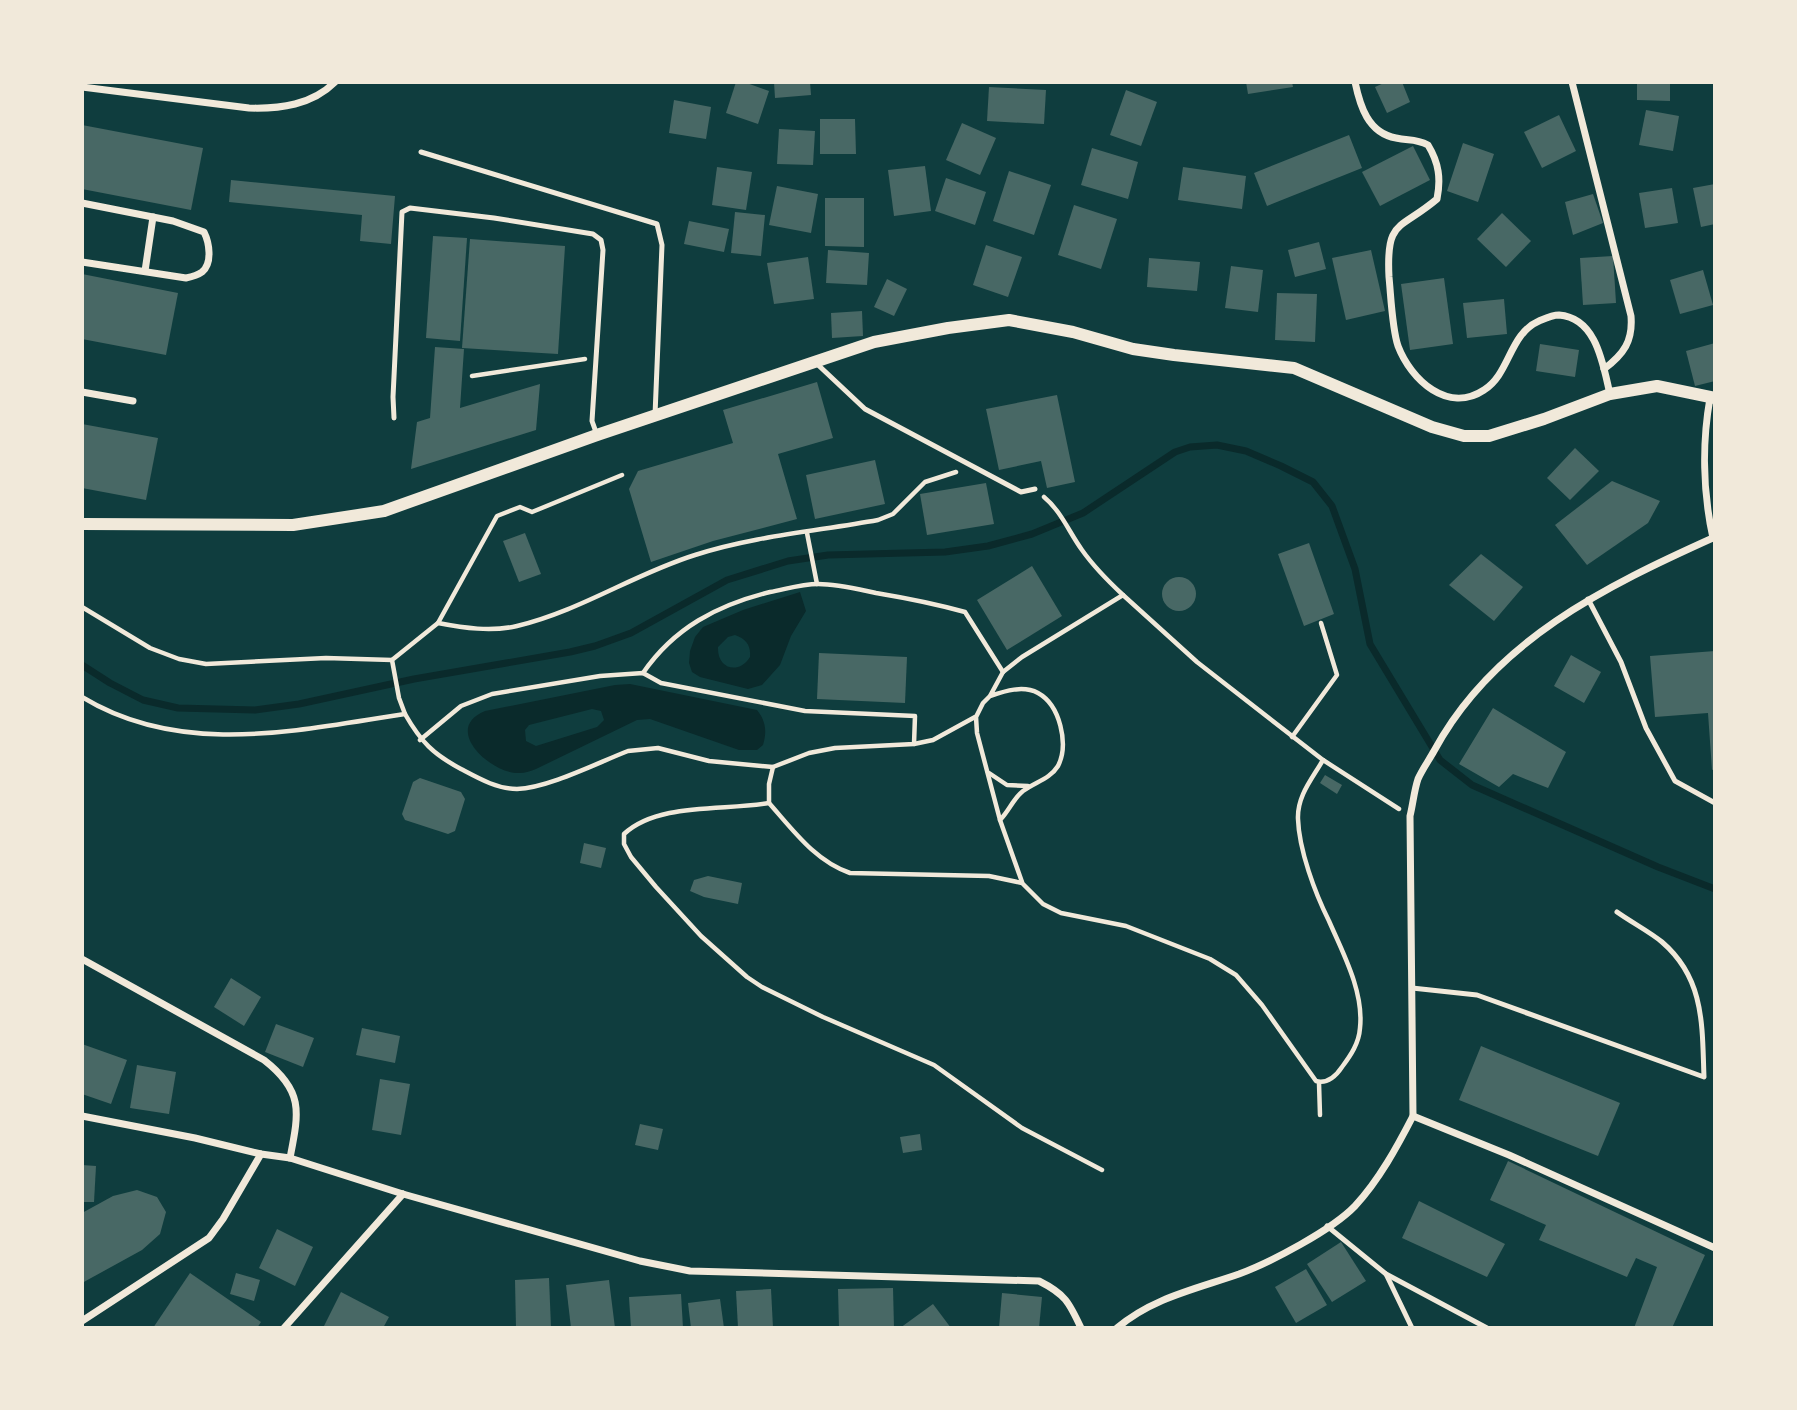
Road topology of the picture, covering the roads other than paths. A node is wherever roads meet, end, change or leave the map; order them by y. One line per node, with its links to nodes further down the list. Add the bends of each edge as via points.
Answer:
1 (335, 82): 4 (street, via 305,102 274,109)
2 (1355, 82): 11 (street, via 1365,116 1373,126 1384,134 1428,145 1439,172 1437,199 1394,230 1388,251 1398,344 1417,374 1441,396 1466,398 1485,390 1499,375 1521,335 1533,324 1560,315 1583,325 1593,337)
3 (1572, 82): 11 (street, via 1631,316 1629,344)
4 (82, 87)
5 (421, 152): 16 (lane, via 657,224 662,245)
6 (82, 203): 7 (street)
7 (153, 217): 9 (street); 9 (street, via 204,232 208,259 201,273 186,278)
8 (82, 262): 9 (street)
9 (145, 271)
10 (813, 361): 13 (street, via 903,335 1009,320 1133,349 1294,368 1432,427 1464,436 1489,436); 16 (street); 19 (lane, via 865,409 1021,492)
11 (1604, 369): 13 (street)
12 (82, 392): 15 (street)
13 (1610, 394): 14 (street, via 1657,386)
14 (1713, 398): 21 (street, via 1706,421 1706,491)
15 (133, 401)
16 (655, 415): 18 (street)
17 (394, 418): 18 (lane, via 405,209 494,218 593,234 601,240 592,421)
18 (597, 435): 20 (street, via 384,510 293,525)
19 (1035, 489)
20 (82, 524)
21 (1714, 537): 22 (street)
22 (1588, 599): 23 (lane, via 1675,781); 26 (street, via 1528,639 1472,695 1419,777 1410,816)
23 (1715, 803)
24 (1617, 912): 26 (lane, via 1661,942 1687,970 1701,1011 1704,1077 1477,995)
25 (82, 959): 30 (street, via 284,1075 295,1095 297,1124)
26 (1412, 988): 28 (street)
27 (82, 1116): 29 (street)
28 (1413, 1116): 32 (street, via 1393,1155 1354,1207); 33 (street)
29 (261, 1154): 30 (street); 35 (street, via 209,1238)
30 (289, 1158): 31 (street)
31 (403, 1194): 36 (street); 37 (street, via 690,1271 1039,1281 1067,1299)
32 (1327, 1226): 34 (lane); 38 (street, via 1281,1256 1161,1299)
33 (1715, 1248)
34 (1386, 1273): 39 (lane); 40 (lane)
35 (82, 1321)
36 (284, 1328)
37 (1081, 1328)
38 (1117, 1328)
39 (1412, 1328)
40 (1488, 1328)

